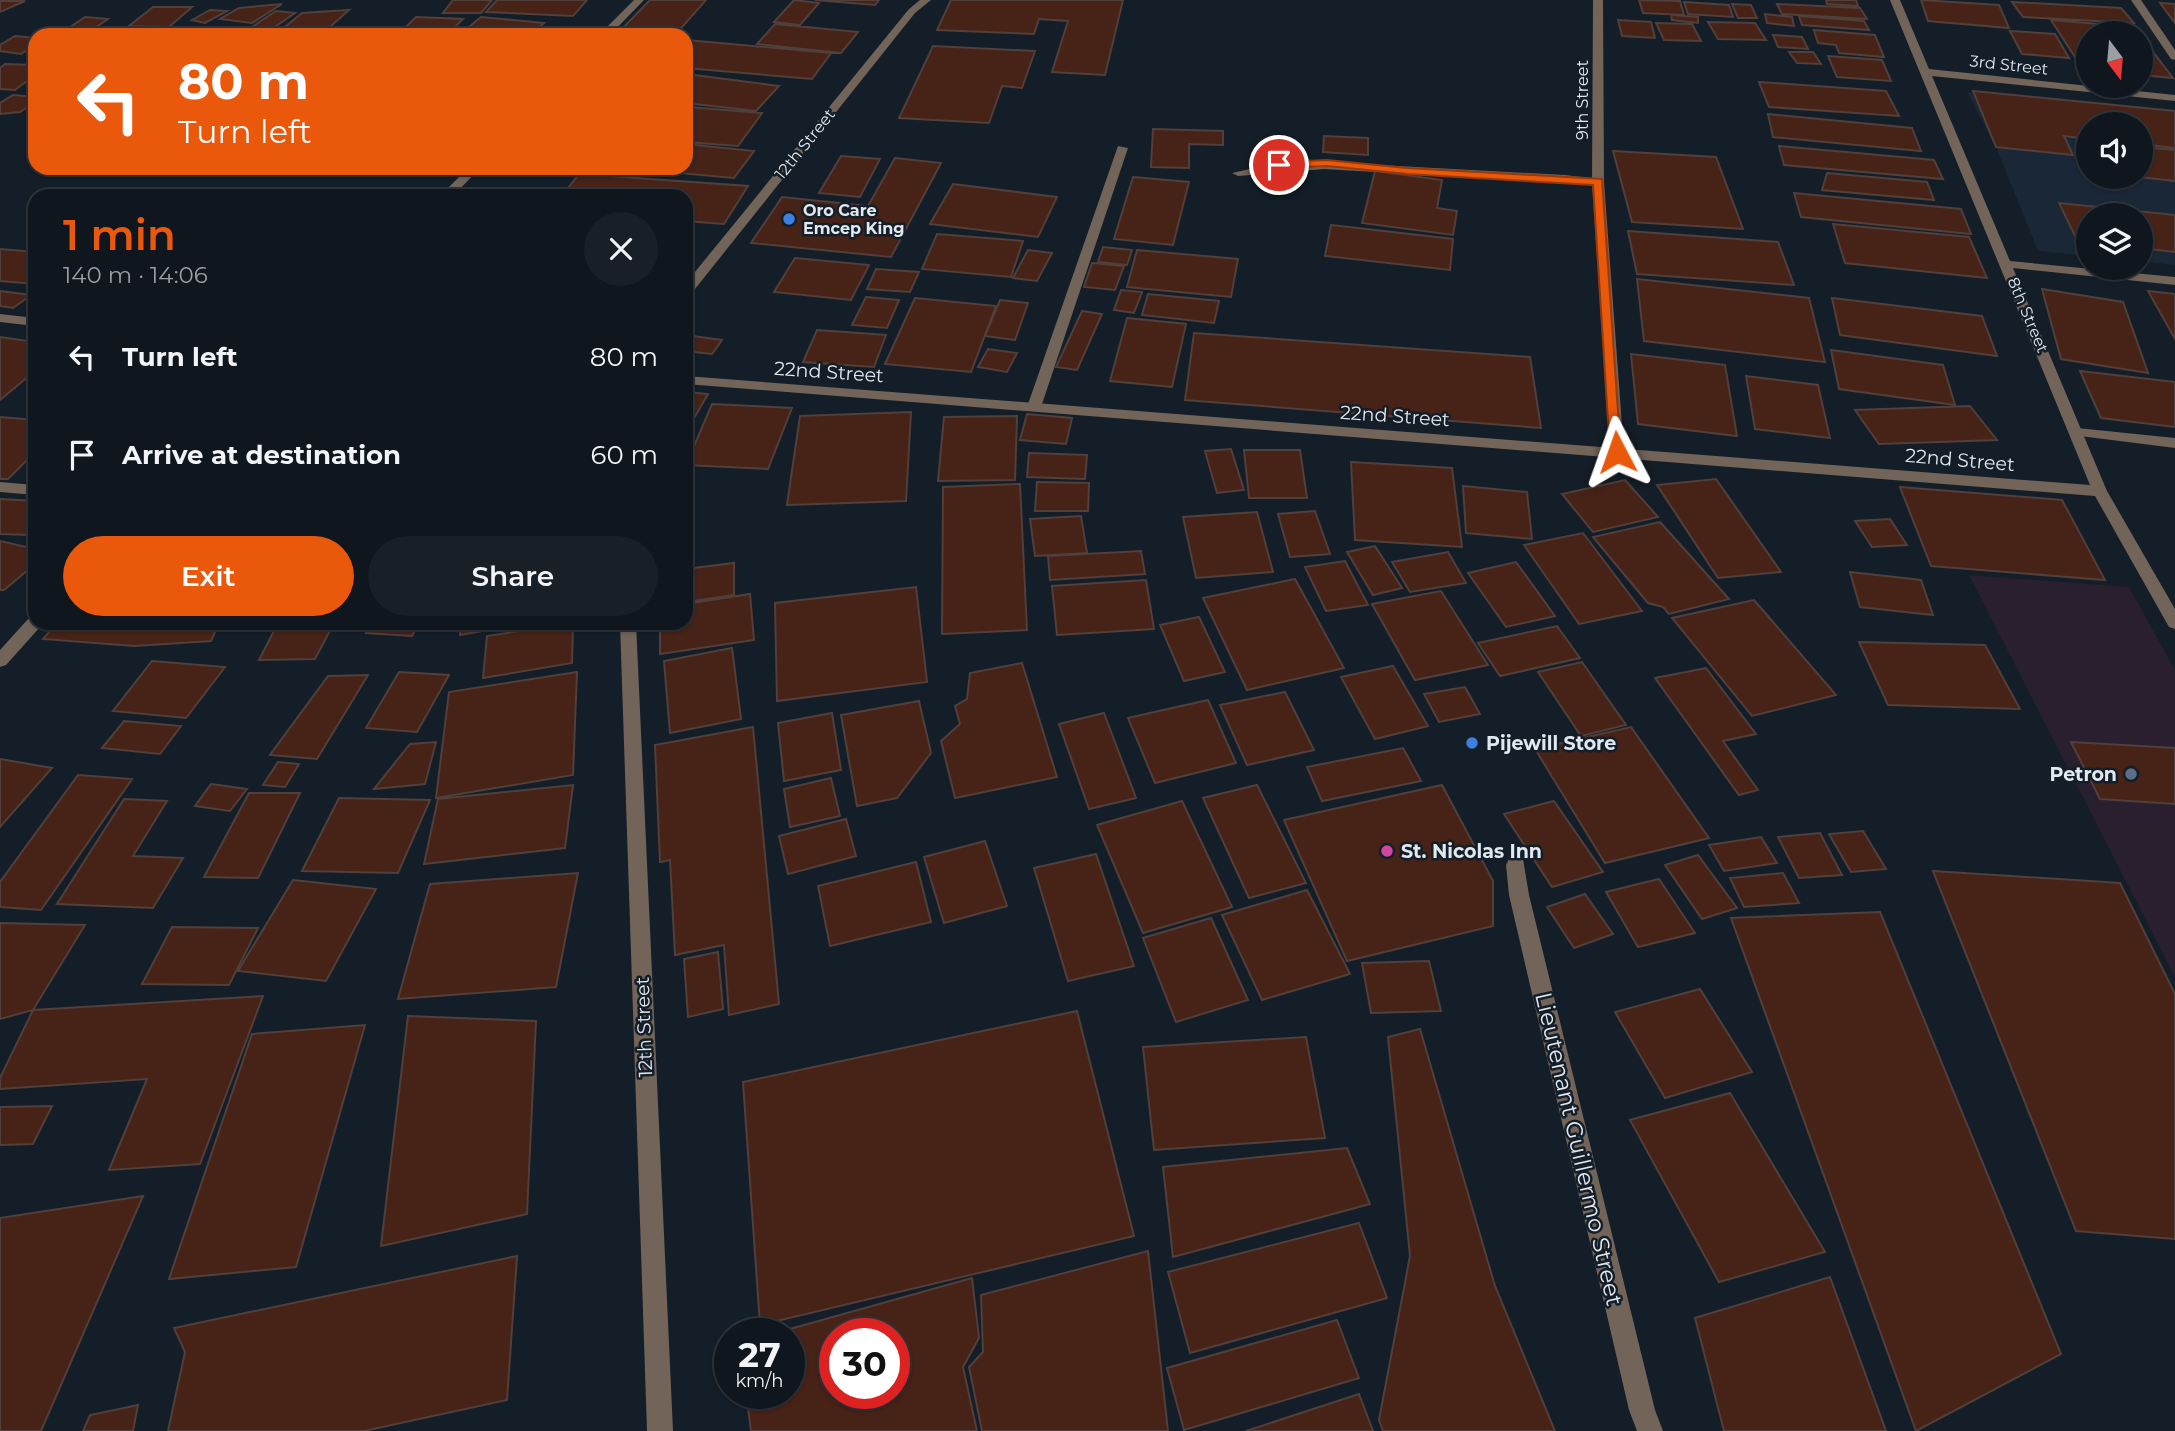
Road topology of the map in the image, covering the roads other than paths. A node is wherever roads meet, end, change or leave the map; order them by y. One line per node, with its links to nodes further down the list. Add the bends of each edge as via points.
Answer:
1 (639, 0): 6 (street)
2 (926, 0): 17 (street, 12th Street, via 912,11)
3 (1598, 0): 13 (street, 9th Street)
4 (1895, 0): 8 (street, 8th Street)
5 (2136, 0): 7 (street)
6 (611, 28)
7 (2175, 57)
8 (1924, 72): 9 (street, 3rd Street); 15 (street, 8th Street)
9 (2175, 98)
10 (1122, 148): 21 (street)
11 (1238, 173): 13 (street, via 1327,163)
12 (467, 175): 14 (street)
13 (1598, 182): 24 (street, 9th Street)
14 (453, 189)
15 (2006, 264): 16 (street); 22 (street, 8th Street)
16 (2175, 281)
17 (693, 282)
18 (0, 318): 19 (street)
19 (28, 321)
20 (693, 381): 21 (street, 22nd Street)
21 (1034, 407): 24 (street, 22nd Street)
22 (2077, 432): 23 (street); 27 (street, 8th Street)
23 (2175, 443)
24 (1617, 452): 27 (street, 22nd Street)
25 (0, 487): 26 (street)
26 (28, 489)
27 (2100, 491): 28 (street, 8th Street)
28 (2175, 623)
29 (28, 630): 31 (street)
30 (628, 630): 33 (street, 12th Street)
31 (0, 661)
32 (1516, 865): 34 (street, Lieutenant Guillermo Street, via 1522,908)
33 (660, 1431)
34 (1650, 1431)

